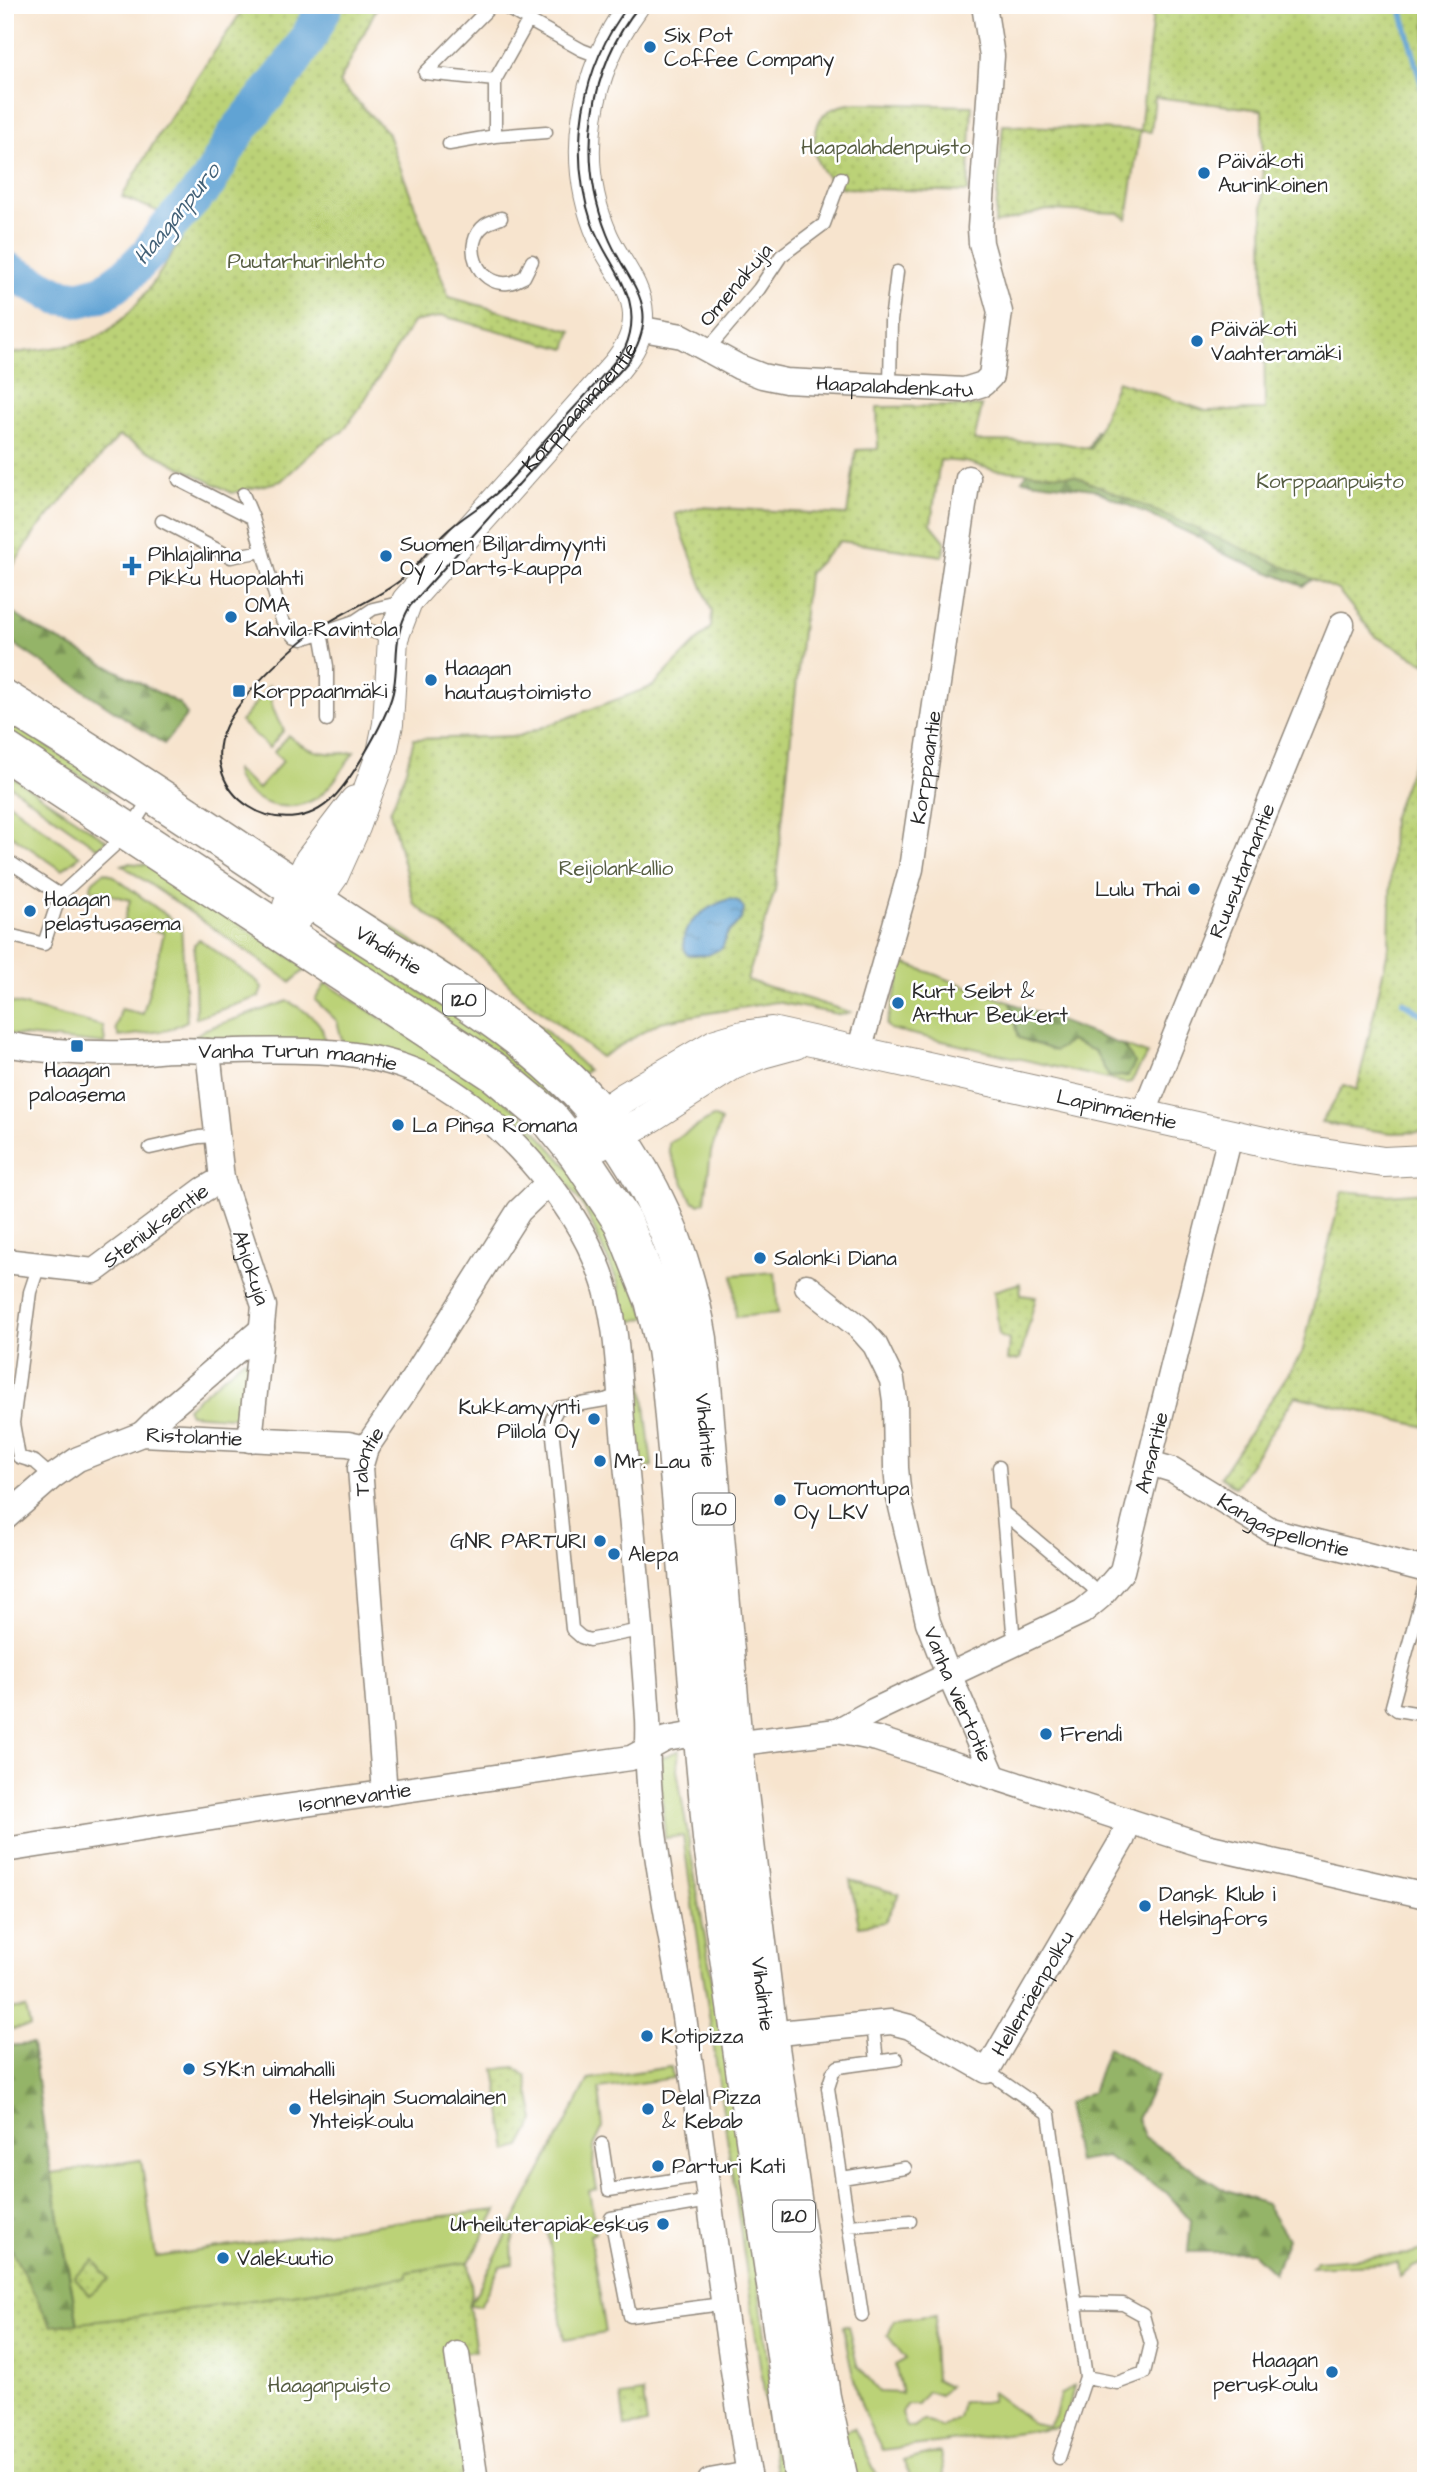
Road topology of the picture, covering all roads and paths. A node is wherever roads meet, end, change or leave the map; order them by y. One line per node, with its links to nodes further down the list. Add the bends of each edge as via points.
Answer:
1 (492, 5): 7 (lane, via 425,73)
2 (501, 5): 5 (lane)
3 (634, 5): 6 (street, Korppaanmäentie)
4 (984, 5): 17 (street, Haapalahdenkatu, via 992,55 980,228 1000,312 994,365 991,376 974,388)
5 (528, 21): 6 (lane); 7 (lane)
6 (603, 58): 15 (street, Korppaanmäentie, via 586,127 588,183 603,238 632,290)
7 (495, 80): 9 (lane)
8 (546, 132): 9 (lane)
9 (495, 136): 10 (lane)
10 (449, 144)
11 (841, 178): 16 (lane, Omenakuja, via 824,224 775,263 760,289)
12 (501, 218): 13 (lane, via 485,225 475,237 473,254 479,270 492,280 508,283 524,278)
13 (532, 261)
14 (897, 272): 17 (lane)
15 (637, 328): 16 (street, Haapalahdenkatu, via 682,336); 24 (street, Korppaanmäentie, via 617,366)
16 (707, 350): 17 (street, Haapalahdenkatu, via 774,379)
17 (890, 388)
18 (968, 478): 43 (street, Korppaantie, via 911,869)
19 (179, 480): 21 (lane)
20 (243, 494): 21 (lane)
21 (253, 518): 23 (lane)
22 (162, 521): 23 (lane, via 231,557)
23 (262, 551): 27 (lane, via 282,620 302,639)
24 (407, 601): 25 (lane, via 373,609); 28 (street, Korppaanmäentie)
25 (355, 621): 27 (lane); 28 (lane)
26 (1342, 624): 44 (street, Ruusutarhantie)
27 (321, 632): 31 (lane, via 327,666)
28 (393, 638): 37 (street, Korppaanmäentie, via 382,753 372,779 310,860)
29 (5, 691): 32 (main road, Vihdintie)
30 (5, 700): 32 (main road, Vihdintie / 120)
31 (327, 720)
32 (48, 726): 34 (main road, Vihdintie / 120)
33 (5, 751): 35 (main road, Vihdintie / 120)
34 (153, 794): 35 (lane); 37 (main road, Vihdintie / 120)
35 (128, 833): 38 (lane); 39 (main road, Vihdintie / 120)
36 (5, 859): 38 (lane)
37 (306, 894): 39 (street, Korppaanmäentie); 45 (main road, Vihdintie / 120, via 523,1038 575,1086)
38 (60, 895): 40 (lane, via 44,944)
39 (279, 932): 49 (main road, Vihdintie / 120, via 494,1073 549,1118)
40 (5, 934)
41 (5, 1044): 42 (street, Vanha Turun maantie, via 92,1054)
42 (208, 1051): 46 (street, Ahjokuja); 52 (street, Vanha Turun maantie, via 330,1051 398,1065 429,1077 490,1119)
43 (859, 1051): 44 (street, Lapinmäentie); 45 (street, Lapinmäentie, via 771,1031 743,1036 716,1044 646,1084)
44 (1142, 1117): 47 (street, Lapinmäentie)
45 (608, 1125): 49 (street, Lapinmäentie); 74 (main road, Vihdintie / 120, via 659,1207 685,1276 694,1317 703,1373)
46 (216, 1136): 48 (lane); 51 (street, Ahjokuja)
47 (1230, 1136): 50 (street, Lapinmäentie, via 1343,1157 1384,1162); 61 (street, Ansaritie)
48 (150, 1148)
49 (574, 1149): 74 (main road, Vihdintie / 120, via 623,1222 654,1300 666,1349)
50 (1426, 1160)
51 (222, 1179): 54 (street, Steniuksentie, via 94,1271); 56 (street, Ahjokuja, via 264,1306)
52 (547, 1184): 57 (street, via 572,1217 600,1270 614,1330); 60 (street, Talontie, via 519,1211)
53 (5, 1261): 54 (street, Steniuksentie)
54 (39, 1265): 63 (lane, via 30,1292 13,1423 19,1457 35,1462)
55 (807, 1286): 71 (street, Vanha viertotie, via 860,1328 875,1345 892,1380 899,1498 928,1622)
56 (262, 1329): 58 (street, Ahjokuja); 59 (street)
57 (620, 1394): 69 (street); 69 (lane, via 558,1408 552,1419 553,1436 572,1629 589,1640)
58 (142, 1434): 59 (street, Ristolantie); 63 (street, Ristolantie, via 78,1460)
59 (250, 1440): 60 (street, Ristolantie)
60 (366, 1448): 77 (street, Talontie, via 360,1468)
61 (1150, 1463): 66 (street, Kangaspellontie, via 1172,1470 1271,1530); 68 (street, Ansaritie, via 1122,1571)
62 (999, 1467): 64 (lane)
63 (52, 1477): 65 (street, Ristolantie)
64 (1004, 1513): 68 (lane); 70 (lane, via 1013,1631)
65 (5, 1518)
66 (1426, 1570)
67 (1426, 1581): 72 (lane, via 1392,1706)
68 (1100, 1597): 70 (street, Ansaritie, via 1082,1612)
69 (640, 1630): 75 (street)
70 (1021, 1643): 71 (street, Ansaritie)
71 (949, 1676): 73 (street, Ansaritie); 76 (street, Vanha viertotie)
72 (1426, 1716)
73 (837, 1731): 74 (street, Isonnevantie); 76 (street, via 877,1739)
74 (717, 1739): 75 (street, Isonnevantie, via 666,1739); 82 (main road, Vihdintie / 120); 102 (main road, Vihdintie / 120, via 712,1838)
75 (649, 1749): 77 (street, Isonnevantie, via 631,1758); 88 (street, via 656,1839)
76 (994, 1777): 78 (street, Vanha viertotie)
77 (385, 1793): 79 (street, Isonnevantie)
78 (1129, 1821): 80 (street, Vanha viertotie, via 1206,1846); 85 (street, Hellemäenpolku)
79 (5, 1850)
80 (1426, 1896)
81 (873, 2024): 82 (street, Hellemäenpolku); 84 (lane); 85 (street, Hellemäenpolku, via 910,2026)
82 (768, 2034): 103 (main road, Vihdintie / 120, via 821,2397)
83 (897, 2059): 84 (lane)
84 (877, 2062): 89 (lane, via 838,2067 830,2080)
85 (987, 2071): 94 (lane, via 1049,2114)
86 (602, 2144): 88 (lane, via 609,2190)
87 (905, 2168): 89 (lane)
88 (705, 2175): 90 (street)
89 (842, 2178): 92 (lane)
90 (709, 2201): 93 (street); 93 (lane, via 611,2218 630,2316)
91 (910, 2221): 92 (lane)
92 (849, 2225): 95 (lane)
93 (722, 2304): 99 (street)
94 (1076, 2305): 97 (lane); 97 (lane, via 1124,2304 1143,2315 1151,2344 1144,2373 1117,2383)
95 (862, 2315)
96 (457, 2354): 100 (street)
97 (1086, 2377): 98 (lane)
98 (1059, 2458)
99 (750, 2478): 101 (street)
100 (476, 2481)
101 (710, 2481)
102 (804, 2481)
103 (839, 2481)

